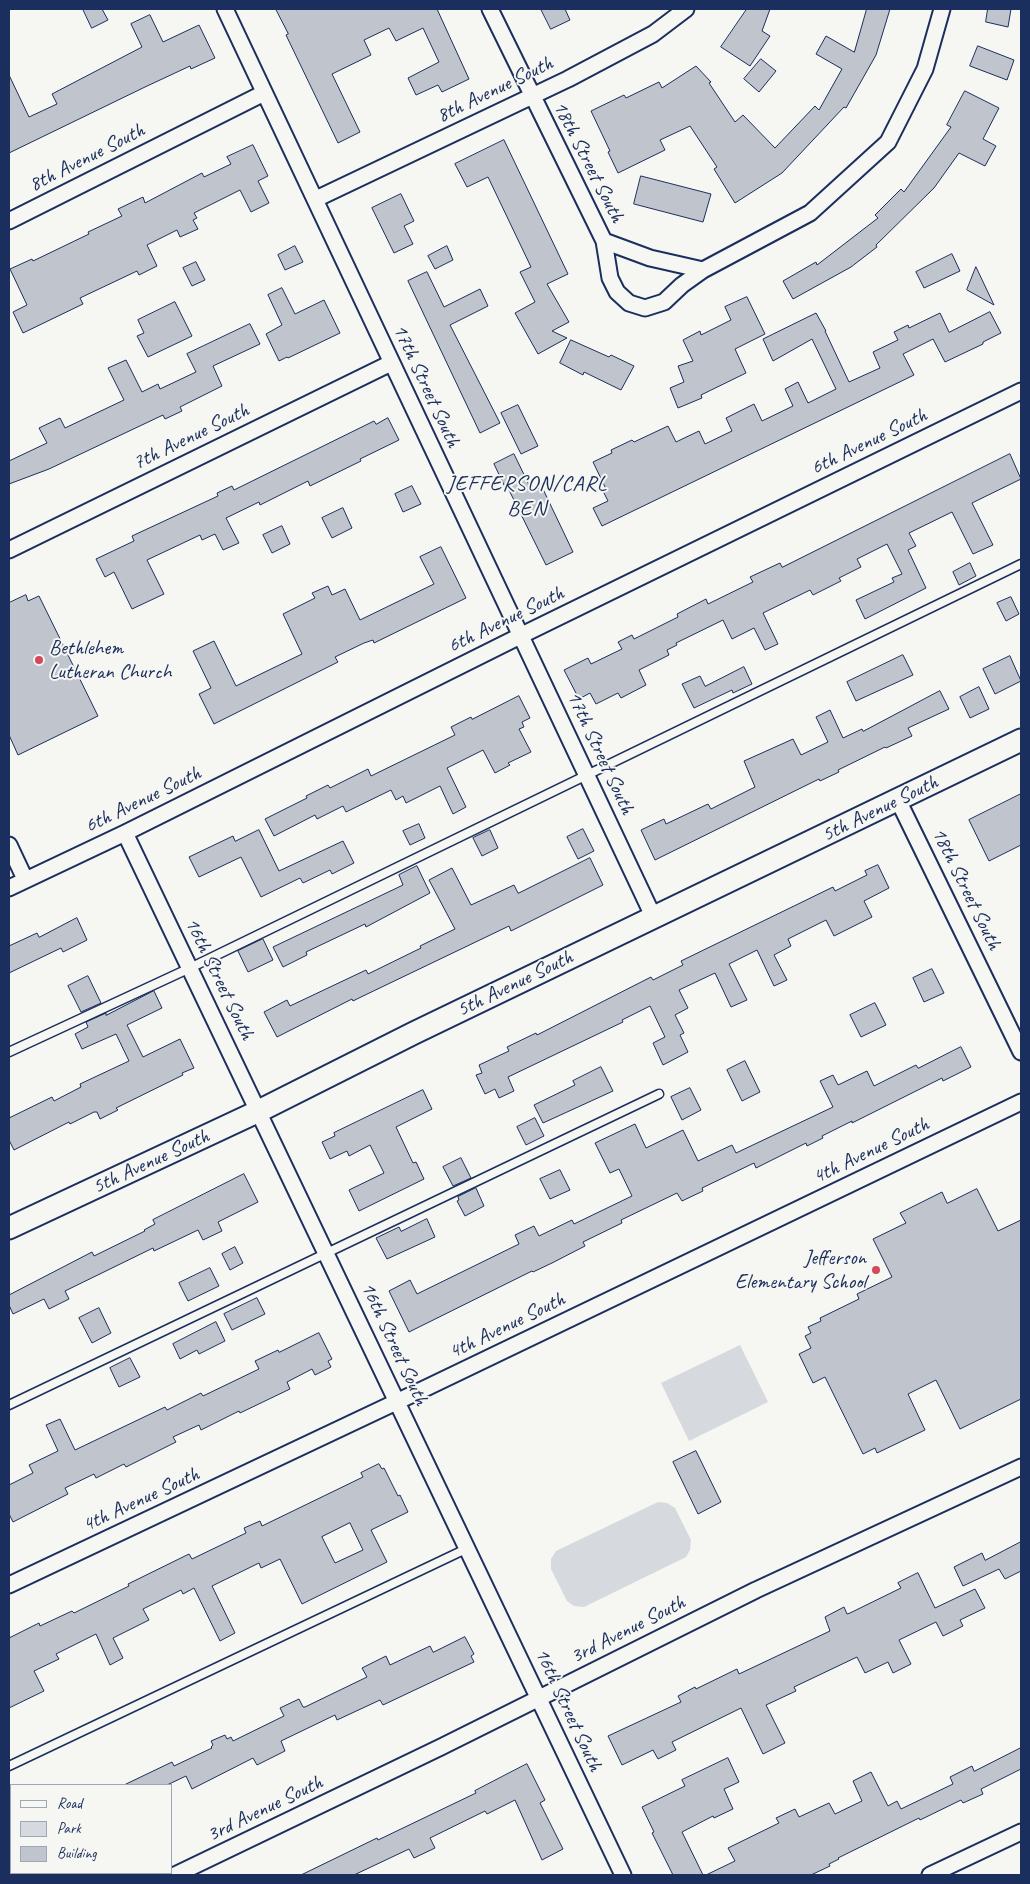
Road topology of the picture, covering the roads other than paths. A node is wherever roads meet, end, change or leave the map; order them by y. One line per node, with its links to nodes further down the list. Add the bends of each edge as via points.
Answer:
1 (225, 9): 5 (street, 17th Street South)
2 (490, 9): 6 (street, 18th Street South)
3 (686, 9): 6 (street, 8th Avenue South, via 652,34)
4 (942, 9): 10 (street, via 926,69 888,142 810,213)
5 (264, 93): 7 (street, 17th Street South); 8 (street, 8th Avenue South)
6 (532, 95): 7 (street, 8th Avenue South); 9 (street, 18th Street South)
7 (316, 199): 11 (street, 17th Street South)
8 (9, 221)
9 (604, 241): 10 (street, 18th Street South, via 650,258); 10 (street, via 610,278 617,292 629,303 645,308 664,302)
10 (703, 270)
11 (391, 363): 13 (street, 7th Avenue South); 15 (street, 17th Street South)
12 (1021, 391): 15 (street, 6th Avenue South)
13 (9, 550)
14 (1021, 564): 17 (lane)
15 (522, 635): 17 (street, 17th Street South); 19 (street, 6th Avenue South)
16 (1021, 740): 18 (street, 5th Avenue South)
17 (586, 776): 23 (street, 17th Street South); 24 (lane)
18 (898, 800): 23 (street, 5th Avenue South); 26 (street, 18th Street South)
19 (125, 833): 21 (street, 6th Avenue South); 24 (street, 16th Street South)
20 (9, 845): 21 (street)
21 (26, 879): 22 (street, 6th Avenue South)
22 (9, 888)
23 (654, 918): 29 (street, 5th Avenue South)
24 (190, 968): 25 (lane); 29 (street, 16th Street South)
25 (9, 1052)
26 (1021, 1052)
27 (659, 1094): 31 (lane)
28 (1021, 1102): 32 (street, 4th Avenue South)
29 (259, 1111): 30 (street, 5th Avenue South); 31 (street, 16th Street South)
30 (9, 1228)
31 (328, 1254): 32 (street, 16th Street South); 33 (lane)
32 (398, 1402): 35 (street, 16th Street South); 36 (street, 4th Avenue South)
33 (9, 1405)
34 (1021, 1467): 37 (street, 3rd Avenue South, via 763,1587)
35 (468, 1548): 37 (street, 16th Street South); 38 (lane)
36 (9, 1586)
37 (539, 1699): 40 (street, 3rd Avenue South); 41 (street, 16th Street South)
38 (9, 1766)
39 (1021, 1832): 42 (street)
40 (175, 1875)
41 (623, 1875)
42 (930, 1875)

